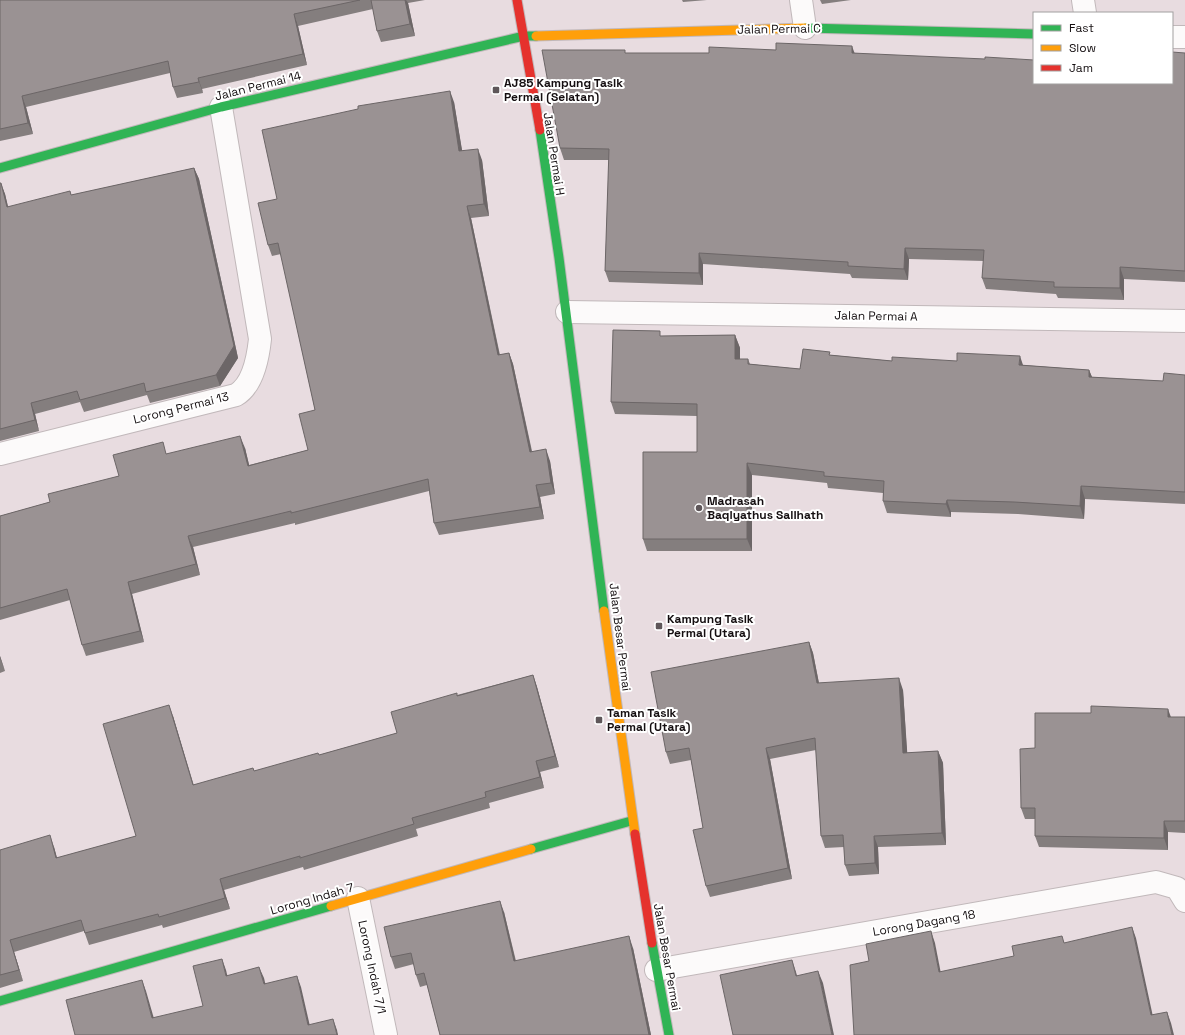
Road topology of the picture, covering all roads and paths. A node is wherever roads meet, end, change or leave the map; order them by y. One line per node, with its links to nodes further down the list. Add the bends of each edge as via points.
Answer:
1 (517, 0): 7 (street, Jalan Permai H)
2 (801, 0): 5 (street)
3 (1083, 0): 4 (street)
4 (1085, 12)
5 (805, 28): 6 (street, Jalan Permai C); 7 (street, Jalan Permai C)
6 (1033, 34)
7 (524, 36): 10 (street, Jalan Permai 14); 12 (street, Jalan Permai H)
8 (1173, 37): 9 (street)
9 (1185, 37)
10 (221, 107): 11 (street, Jalan Permai 14); 14 (street, Lorong Permai 13, via 260,339 256,364 242,391 236,395)
11 (0, 168)
12 (567, 312): 13 (street, Jalan Permai A); 15 (street, Jalan Besar Permai)
13 (1185, 320)
14 (0, 454)
15 (631, 821): 16 (street, Lorong Indah 7); 18 (street, Jalan Besar Permai)
16 (358, 898): 19 (street, Lorong Indah 7); 20 (street, Lorong Indah 7/1)
17 (1185, 901): 18 (street, Lorong Dagang 18, via 1177,888 1156,882)
18 (656, 970): 21 (street, Jalan Besar Permai)
19 (0, 1001)
20 (386, 1035)
21 (669, 1035)

